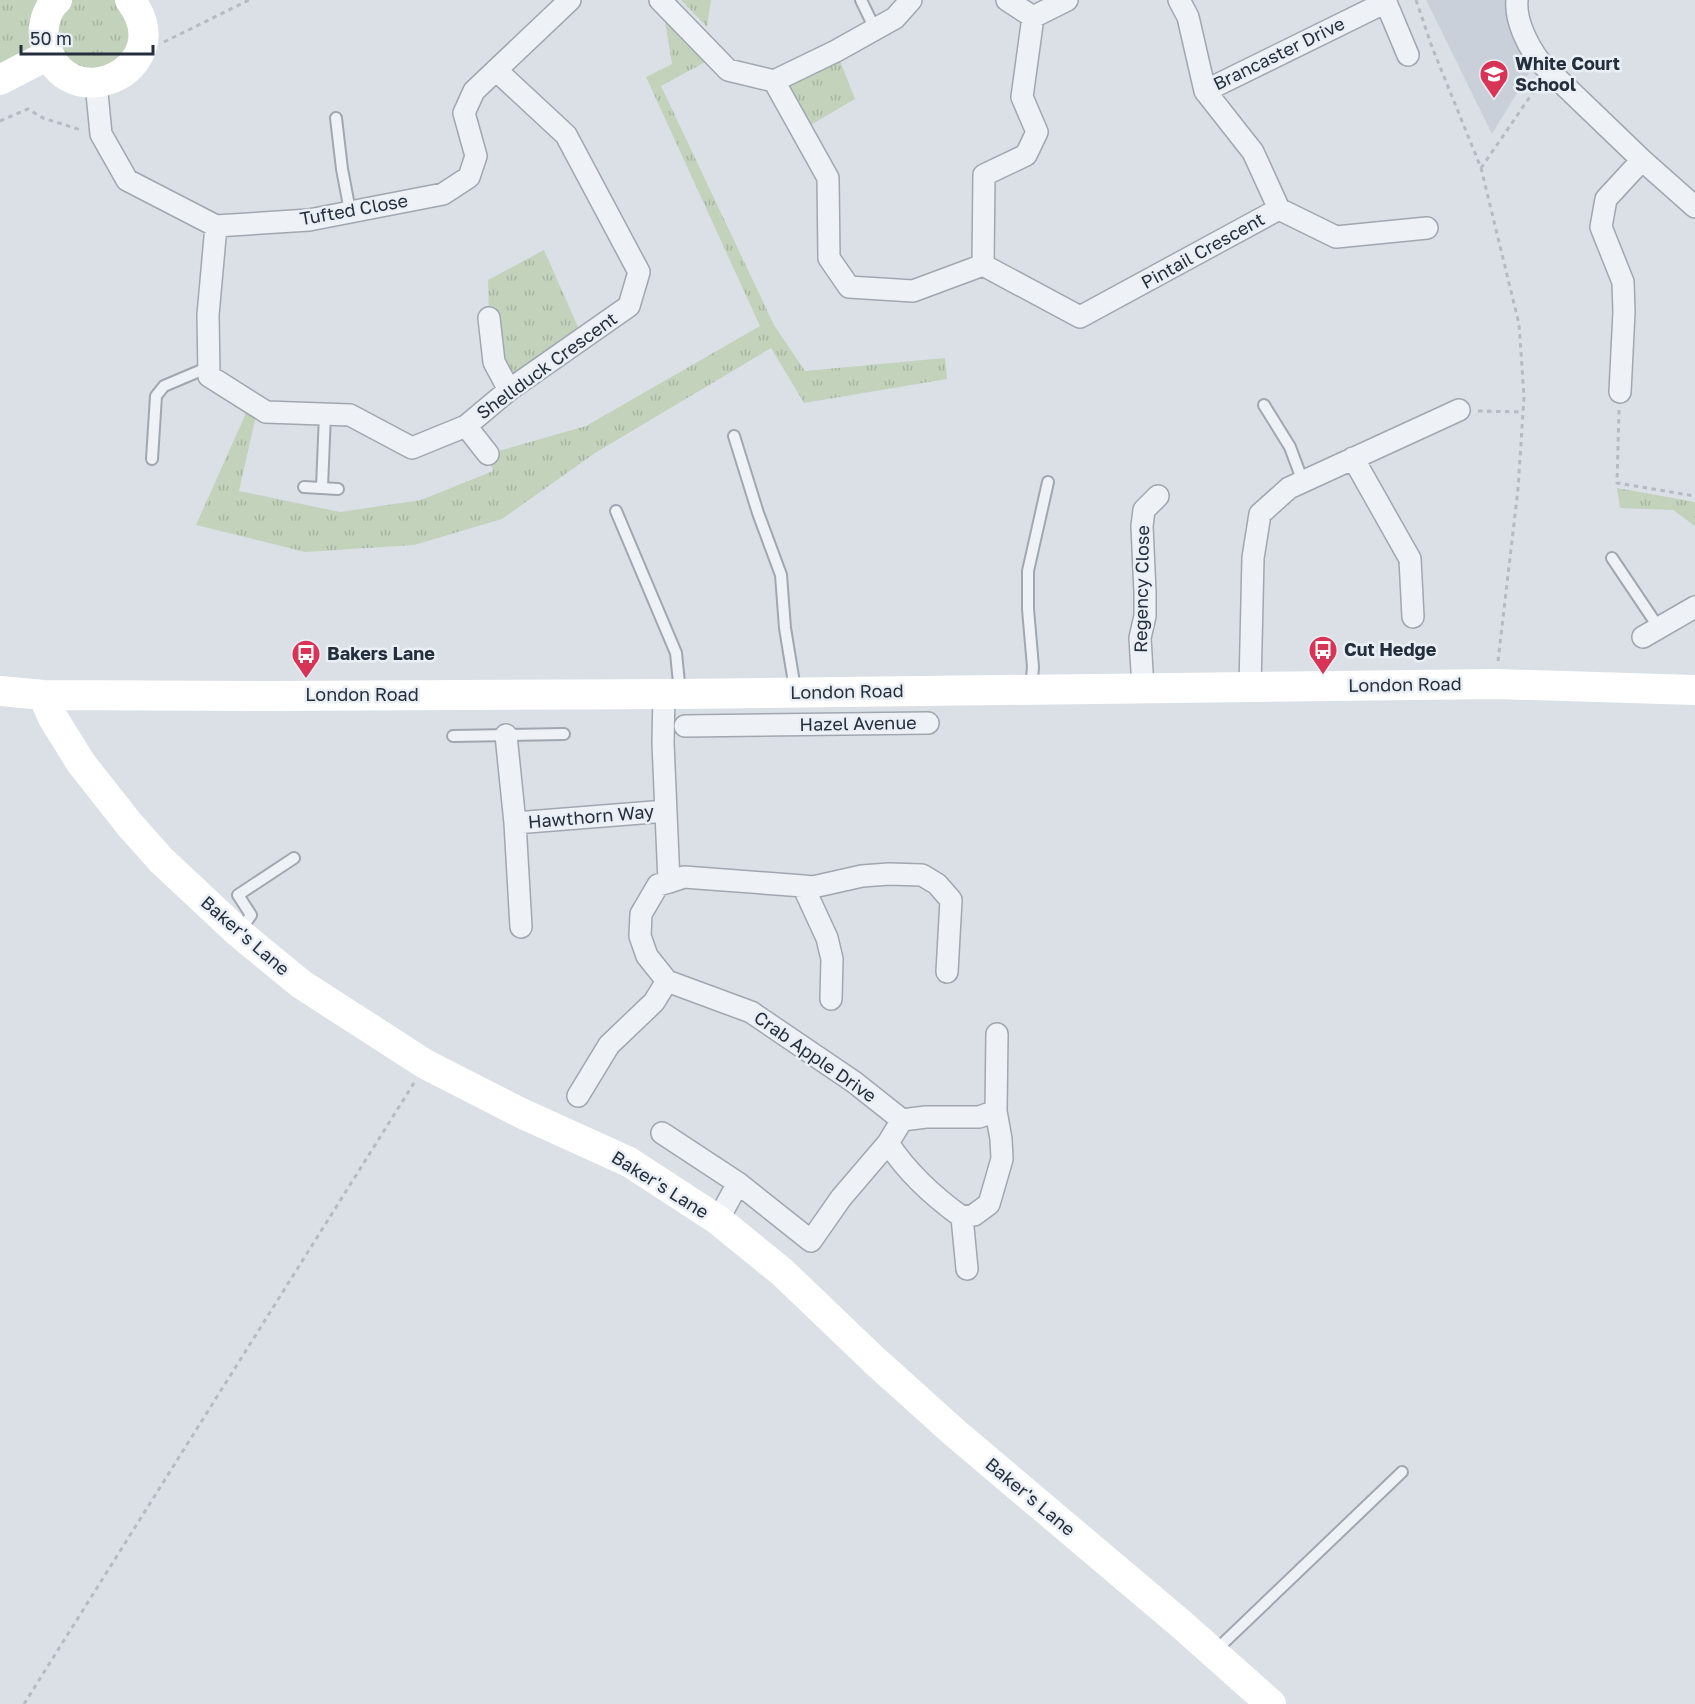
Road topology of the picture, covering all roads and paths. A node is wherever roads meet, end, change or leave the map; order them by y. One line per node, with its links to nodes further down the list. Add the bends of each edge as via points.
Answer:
1 (57, 0): 15 (street, via 45,21)
2 (570, 0): 17 (street, Tufted Close)
3 (660, 0): 20 (street, via 728,70)
4 (861, 0): 14 (lane)
5 (911, 0): 14 (street, via 895,18)
6 (1007, 0): 13 (street)
7 (1067, 0): 13 (street)
8 (1179, 0): 22 (street, Pintail Crescent, via 1188,18)
9 (1416, 0): 25 (path)
10 (1517, 0): 18 (street, via 1516,9 1529,47)
11 (1385, 1): 16 (street, Brancaster Drive); 22 (street, Brancaster Drive)
12 (142, 3): 21 (street, via 143,33 140,51 132,65 120,76)
13 (1033, 17): 31 (street, via 1022,97 1036,132 1026,155 984,175)
14 (875, 29): 20 (street)
15 (48, 55): 19 (street); 21 (street, via 70,77)
16 (1408, 56)
17 (496, 70): 28 (street, Tufted Close, via 474,91 464,113 476,156 469,177 443,194); 34 (street, Shellduck Crescent, via 566,135 639,272 628,306)
18 (1547, 70): 24 (street); 25 (path)
19 (0, 80)
20 (774, 81): 31 (street, via 828,178 829,258 849,287 913,291)
21 (96, 83): 29 (street, via 101,134 127,180)
22 (1205, 91): 27 (street, Pintail Crescent, via 1253,152)
23 (336, 118): 28 (lane)
24 (1642, 160): 26 (street); 35 (street, via 1606,199 1601,227 1623,282)
25 (1481, 168): 38 (path, via 1519,324)
26 (1695, 207)
27 (1279, 209): 30 (street, via 1336,237); 31 (street, Pintail Crescent, via 1080,318)
28 (350, 212): 29 (street, Tufted Close, via 309,220)
29 (216, 226): 33 (street, via 208,315)
30 (1427, 228)
31 (983, 265)
32 (489, 318): 34 (street, via 494,362)
33 (209, 367): 39 (street, via 209,376 266,412); 44 (lane, via 164,386 156,396)
34 (509, 390): 40 (street, Shellduck Crescent)
35 (1620, 392): 51 (path, via 1617,483)
36 (1264, 405): 46 (lane, via 1290,447)
37 (1459, 410): 38 (path); 43 (street)
38 (1523, 412): 57 (path)
39 (324, 414): 40 (street, Shellduck Crescent, via 350,415 412,448); 48 (lane)
40 (466, 426): 42 (street)
41 (734, 436): 63 (lane, via 781,575)
42 (488, 454)
43 (1353, 458): 46 (street); 55 (street, via 1410,559)
44 (152, 459)
45 (1048, 482): 60 (lane, via 1028,571)
46 (1303, 482): 58 (street, via 1288,488 1260,514 1253,558)
47 (304, 487): 48 (lane)
48 (322, 487): 49 (lane)
49 (338, 489)
50 (1158, 496): 59 (street, Regency Close, via 1144,510 1142,526 1146,592 1140,638)
51 (1695, 496)
52 (616, 511): 64 (lane, via 676,653)
53 (1612, 558): 56 (lane)
54 (1695, 607): 56 (street)
55 (1413, 617)
56 (1651, 633)
57 (1496, 684): 58 (street, London Road); 61 (street, London Road)
58 (1250, 687): 59 (street, London Road)
59 (1143, 688): 60 (street, London Road)
60 (1031, 689): 63 (street, London Road)
61 (1695, 690)
62 (0, 691): 65 (street, London Road)
63 (791, 692): 64 (street, London Road); 67 (street, Hazel Avenue)
64 (672, 693): 65 (street, London Road); 72 (street, via 663,743)
65 (43, 695): 78 (street, Baker's Lane, via 81,763 129,824 161,860)
66 (928, 723): 67 (street, Hazel Avenue)
67 (787, 725): 68 (street, Hazel Avenue)
68 (685, 726)
69 (564, 734): 70 (lane)
70 (506, 735): 71 (lane); 73 (street, Hawthorn Way)
71 (453, 736)
72 (666, 811): 73 (street, Hawthorn Way); 75 (street)
73 (515, 823): 77 (street, Hawthorn Way)
74 (294, 858): 78 (lane, via 238,895 251,915)
75 (669, 882): 76 (street, via 684,877); 80 (street, via 658,885 641,914 640,936 647,956)
76 (803, 886): 79 (street, via 880,874 922,875 951,900); 81 (street, via 832,959)
77 (521, 927)
78 (239, 933): 83 (street, Baker's Lane, via 301,984)
79 (947, 972)
80 (667, 981): 84 (street, via 654,1002 609,1045); 86 (street, Crab Apple Drive, via 751,1012)
81 (831, 999)
82 (998, 1034): 85 (street)
83 (425, 1064): 91 (street, Baker's Lane, via 629,1162); 95 (path)
84 (578, 1096)
85 (996, 1111): 86 (street, via 980,1117); 90 (street, via 1002,1159 989,1204 974,1215)
86 (902, 1120): 88 (street)
87 (662, 1133): 89 (street)
88 (888, 1143): 89 (street, via 810,1241); 90 (street, via 898,1159)
89 (738, 1183): 91 (street)
90 (962, 1217): 92 (street)
91 (718, 1221): 94 (street, Baker's Lane, via 782,1272 956,1434)
92 (967, 1269)
93 (1402, 1472): 94 (lane)
94 (1213, 1653): 96 (street, Baker's Lane)
95 (24, 1704)
96 (1271, 1704)

